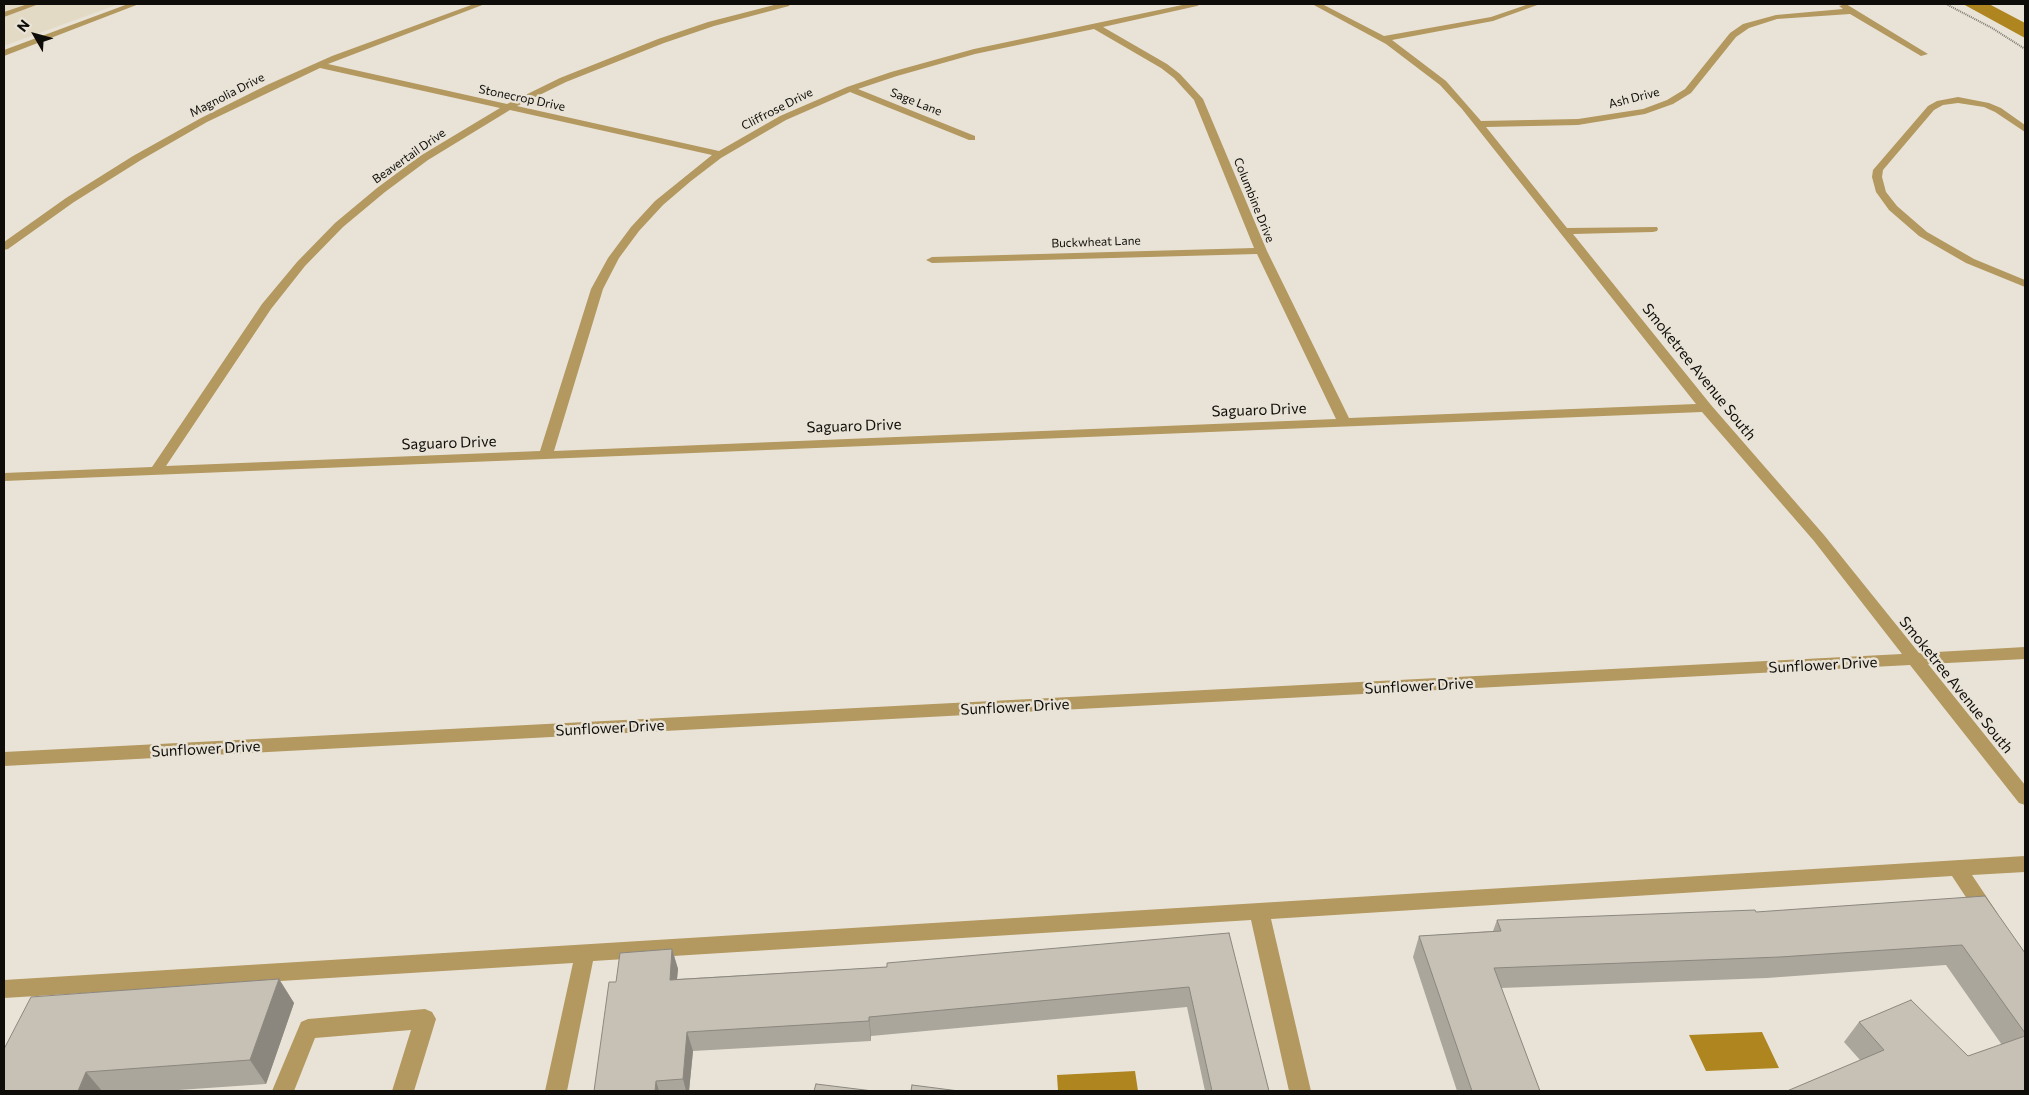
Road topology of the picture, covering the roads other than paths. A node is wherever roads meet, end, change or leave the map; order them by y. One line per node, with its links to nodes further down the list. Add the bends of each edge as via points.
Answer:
1 (35, 4): 10 (street)
2 (135, 4): 13 (street)
3 (481, 4): 15 (street, Magnolia Drive)
4 (786, 4): 17 (street, Beavertail Drive, via 661,41 563,80)
5 (1197, 4): 11 (street, Cliffrose Drive)
6 (1316, 4): 12 (street, Smoketree Avenue South)
7 (1536, 4): 12 (street, via 1493,19)
8 (1839, 4): 9 (street)
9 (1851, 11): 14 (street); 18 (street, Ash Drive, via 1776,17 1746,26 1733,35 1688,91 1645,111 1578,122)
10 (4, 15)
11 (1096, 26): 16 (street, Cliffrose Drive, via 933,62); 25 (street, Columbine Drive, via 1164,66 1198,99)
12 (1383, 39): 18 (street, Smoketree Avenue South, via 1443,83)
13 (4, 52)
14 (1924, 54)
15 (319, 65): 17 (street, Stonecrop Drive); 24 (street, Magnolia Drive, via 212,116 137,158)
16 (850, 89): 20 (street, Sage Lane); 21 (street, Cliffrose Drive, via 783,118)
17 (508, 107): 21 (street, Stonecrop Drive); 31 (street, Beavertail Drive, via 431,153 381,190 301,264 266,307)
18 (1478, 124): 23 (street, Smoketree Avenue South)
19 (2025, 129): 27 (street, via 1996,109 1974,102 1952,101 1931,108 1878,170 1878,184 1893,208 1923,234 1970,261)
20 (972, 138)
21 (721, 154): 30 (street, Cliffrose Drive, via 659,203 614,258 597,289)
22 (1653, 230): 23 (street)
23 (1564, 231): 28 (street, Smoketree Avenue South)
24 (4, 247)
25 (1261, 251): 26 (street, Buckwheat Lane); 29 (street, Columbine Drive)
26 (932, 260)
27 (2025, 284)
28 (1706, 408): 29 (street, Saguaro Drive); 34 (street, Smoketree Avenue South, via 1819,538)
29 (1344, 422): 30 (street, Saguaro Drive)
30 (545, 456): 31 (street, Saguaro Drive)
31 (155, 472): 32 (street, Saguaro Drive)
32 (4, 477)
33 (2025, 653): 34 (street, Sunflower Drive)
34 (1915, 660): 35 (street, Sunflower Drive); 36 (street, Smoketree Avenue South)
35 (4, 759)
36 (2025, 798)
37 (2025, 864): 38 (street)
38 (1957, 868): 39 (street); 40 (street)
39 (1259, 911): 41 (street); 46 (street)
40 (1999, 930)
41 (585, 953): 42 (street); 45 (street)
42 (4, 989)
43 (283, 1091): 44 (street, via 308,1029 425,1018)
44 (403, 1091)
45 (556, 1091)
46 (1300, 1091)

